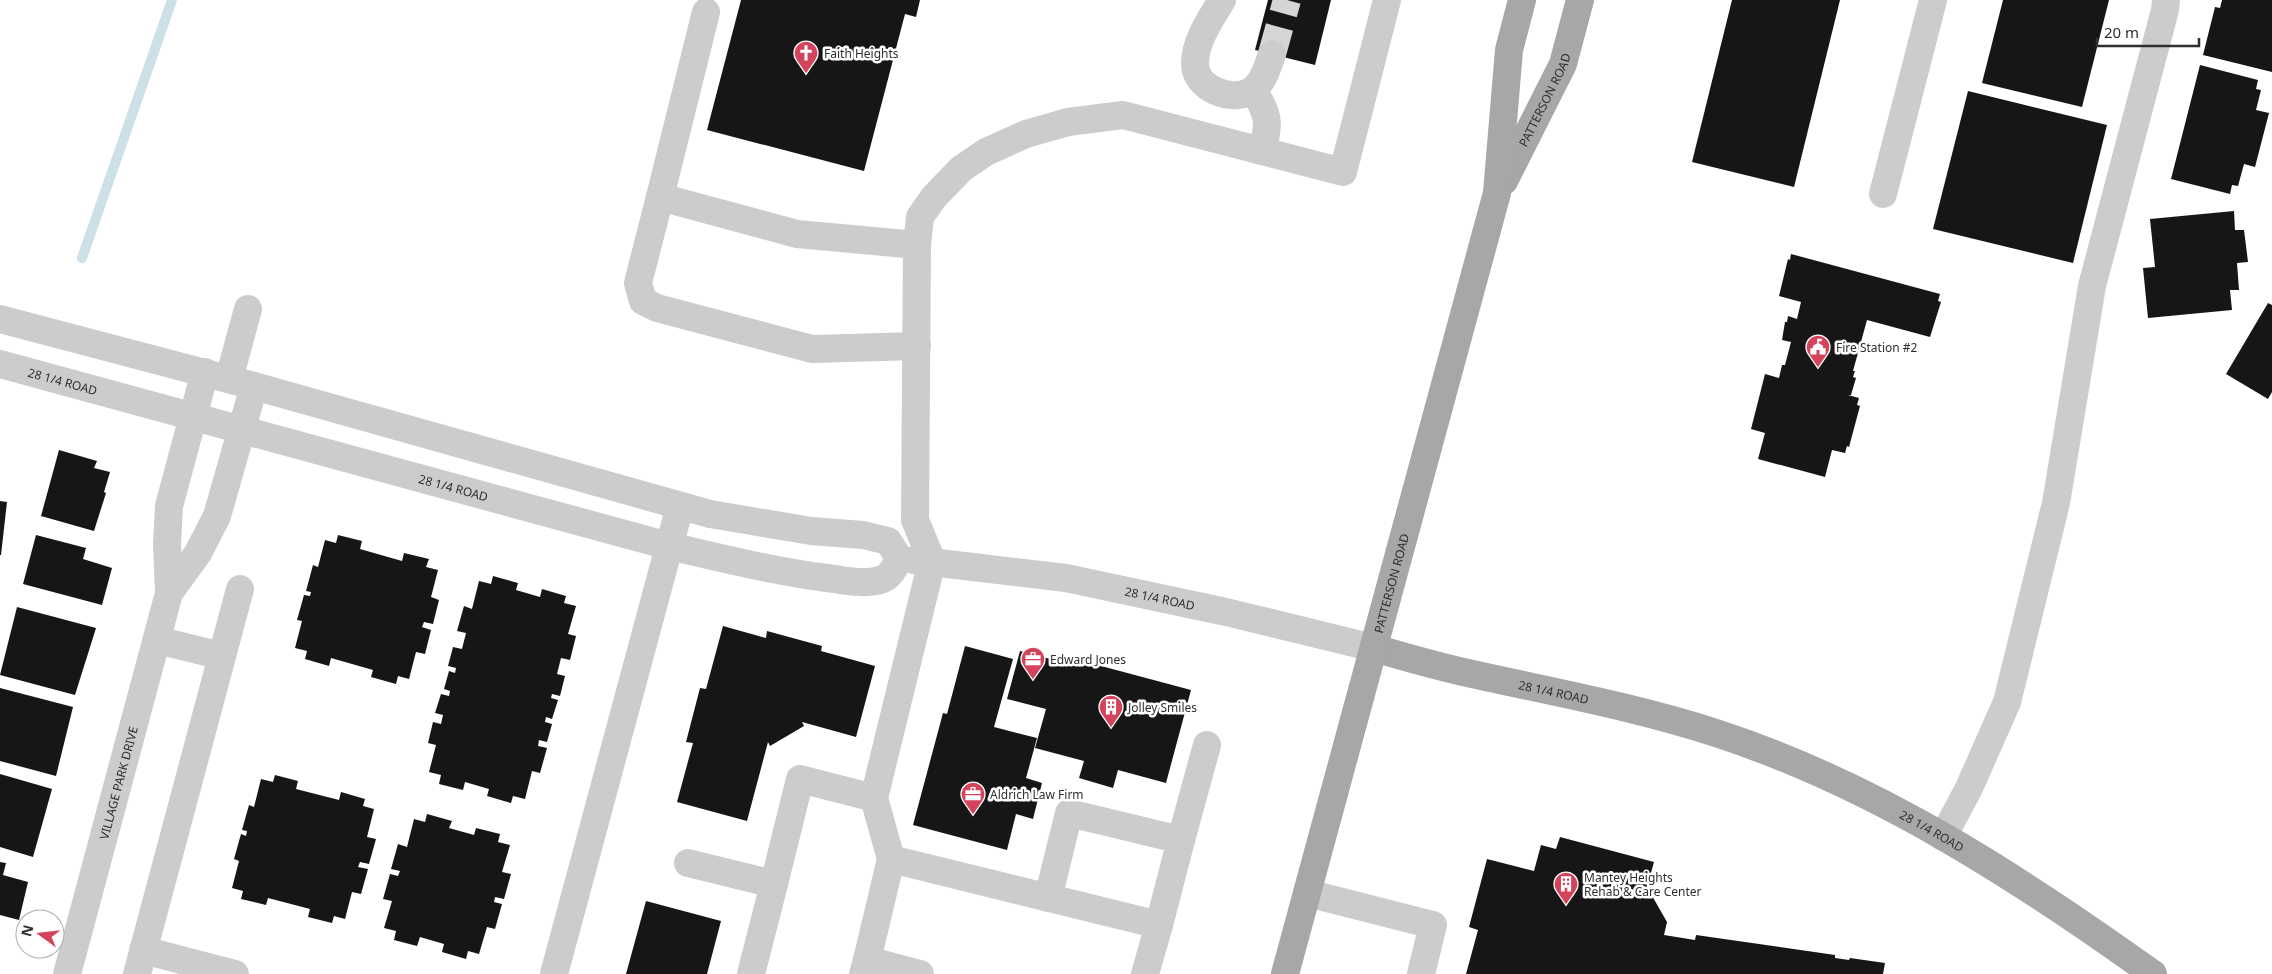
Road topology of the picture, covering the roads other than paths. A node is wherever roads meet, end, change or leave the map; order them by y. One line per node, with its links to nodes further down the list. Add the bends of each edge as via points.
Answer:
1 (1222, 0): 9 (street, via 1202,34 1195,63 1197,76 1211,89 1236,95)
2 (1387, 0): 10 (street, via 1343,172)
3 (1522, 0): 11 (main road, PATTERSON ROAD, via 1509,50)
4 (1580, 0): 11 (main road, PATTERSON ROAD, via 1563,64)
5 (1933, 0): 12 (street)
6 (2166, 0): 33 (street, via 2092,286 2056,503 2007,702 1970,788)
7 (706, 12): 13 (street)
8 (1272, 54): 9 (street)
9 (1253, 90): 10 (street, via 1268,119)
10 (1262, 151): 14 (street, via 1123,115 1068,122 1026,134 986,152 961,168 920,217)
11 (1497, 193): 29 (main road, PATTERSON ROAD)
12 (1884, 194)
13 (660, 197): 14 (street, via 797,234); 17 (street, via 638,283 642,301 657,308 812,348)
14 (917, 245): 17 (street)
15 (248, 309): 19 (street)
16 (0, 319): 19 (street)
17 (917, 346): 25 (street, via 915,520)
18 (0, 364): 20 (street, 28 1/4 ROAD)
19 (229, 379): 20 (street, VILLAGE PARK DRIVE); 21 (street, VILLAGE PARK DRIVE); 22 (street)
20 (193, 416): 21 (street, 28 1/4 ROAD); 27 (street, VILLAGE PARK DRIVE, via 169,506)
21 (241, 430): 23 (street, 28 1/4 ROAD); 27 (street, VILLAGE PARK DRIVE, via 217,516 198,553)
22 (680, 506): 23 (street); 24 (street, via 765,525 863,535 888,541)
23 (669, 546): 24 (street, 28 1/4 ROAD, via 802,575 861,582 881,580 891,575); 45 (street)
24 (899, 558): 25 (street, 28 1/4 ROAD)
25 (932, 561): 29 (street, 28 1/4 ROAD, via 1066,578 1124,589); 32 (street)
26 (240, 589): 30 (street)
27 (169, 593): 28 (street, VILLAGE PARK DRIVE)
28 (157, 640): 30 (street); 43 (street, VILLAGE PARK DRIVE)
29 (1374, 648): 33 (main road, 28 1/4 ROAD, via 1641,711 1720,734 1864,795); 38 (main road, PATTERSON ROAD)
30 (222, 656): 41 (street)
31 (1207, 745): 34 (street)
32 (874, 798): 35 (street); 37 (street, via 800,779)
33 (1943, 837): 51 (main road, 28 1/4 ROAD, via 2000,870)
34 (1181, 840): 39 (street, via 1069,813); 40 (street)
35 (891, 859): 39 (street); 42 (street)
36 (688, 863): 37 (street)
37 (774, 884): 46 (street)
38 (1307, 893): 49 (main road, PATTERSON ROAD); 50 (street, via 1433,925)
39 (1048, 898): 40 (street)
40 (1159, 925): 48 (street)
41 (140, 962): 44 (street)
42 (865, 967): 47 (street)
43 (67, 974)
44 (235, 974)
45 (554, 974)
46 (751, 974)
47 (920, 974)
48 (1145, 974)
49 (1285, 974)
50 (1421, 974)
51 (2153, 974)

